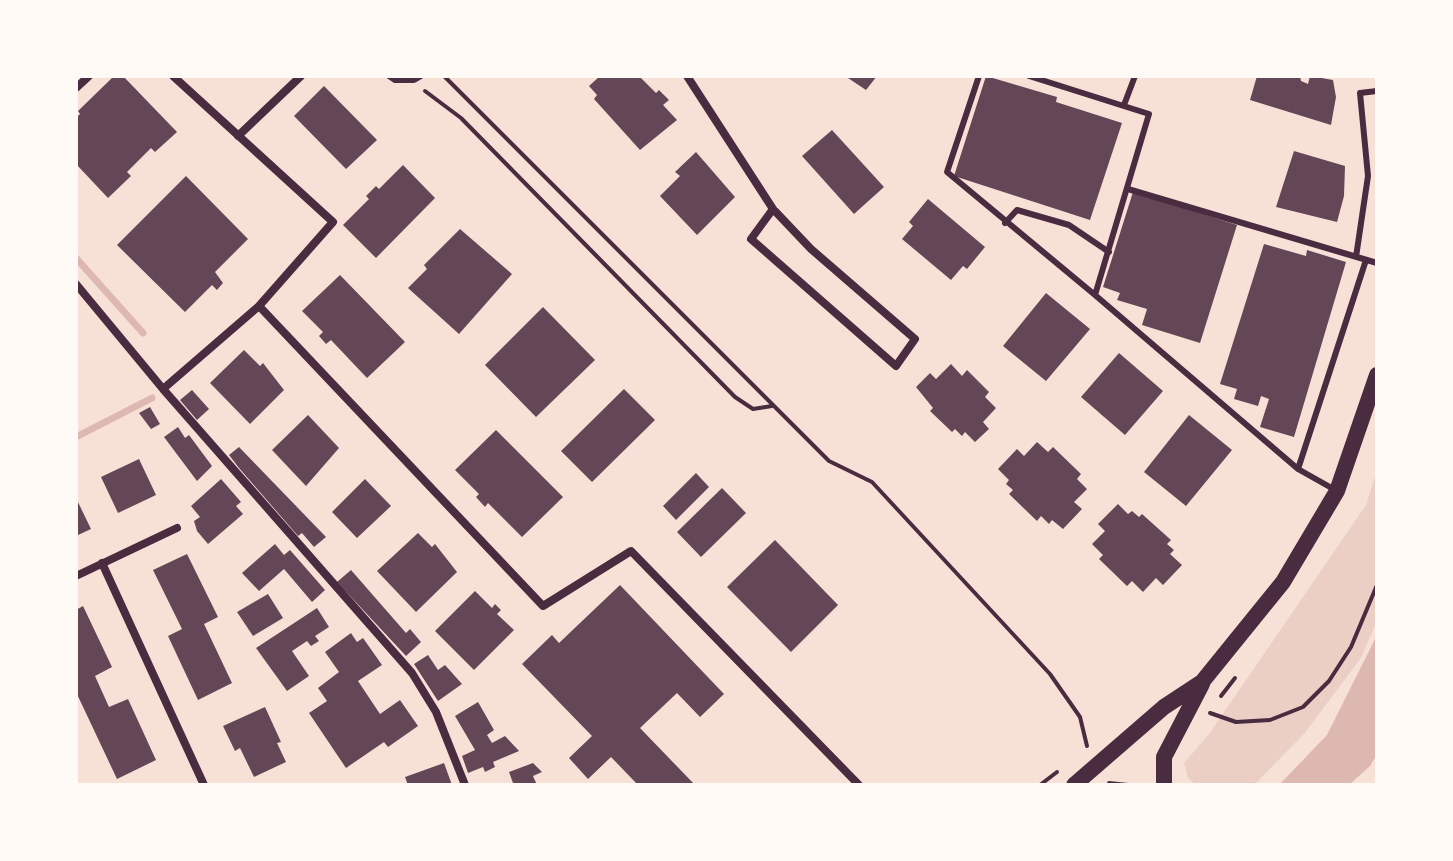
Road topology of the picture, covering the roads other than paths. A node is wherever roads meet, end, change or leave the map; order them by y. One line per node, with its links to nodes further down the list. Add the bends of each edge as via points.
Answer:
1 (89, 76): 10 (street)
2 (173, 76): 13 (street)
3 (301, 76): 13 (street)
4 (389, 76): 5 (lane)
5 (421, 76)
6 (687, 76): 15 (street)
7 (979, 76): 16 (lane, via 947,172)
8 (1029, 76): 12 (lane)
9 (1135, 76): 12 (lane)
10 (76, 88)
11 (1377, 91): 18 (lane, via 1360,93 1368,176)
12 (1124, 105): 14 (lane, via 1149,114)
13 (238, 136): 23 (street, via 333,222)
14 (1128, 189): 17 (lane); 18 (lane)
15 (773, 209): 15 (street, via 751,239 896,366 915,339)
16 (1005, 223): 17 (lane, via 1017,210 1069,225); 22 (lane)
17 (1109, 252): 22 (lane)
18 (1356, 257): 19 (lane)
19 (1366, 260): 20 (lane); 26 (lane)
20 (1377, 263)
21 (76, 284): 25 (street)
22 (1095, 295): 26 (lane)
23 (259, 306): 25 (street); 34 (street, via 543,606 631,551)
24 (1377, 375): 27 (main road)
25 (163, 389): 33 (street, via 412,673 436,712)
26 (1298, 469): 27 (lane)
27 (1337, 491): 31 (main road, via 1283,582)
28 (177, 528): 29 (street)
29 (102, 563): 30 (street); 32 (street)
30 (76, 576)
31 (1202, 682): 35 (main road, via 1164,707); 36 (main road, via 1164,757)
32 (204, 785)
33 (465, 785)
34 (859, 785)
35 (1074, 785)
36 (1164, 785)

